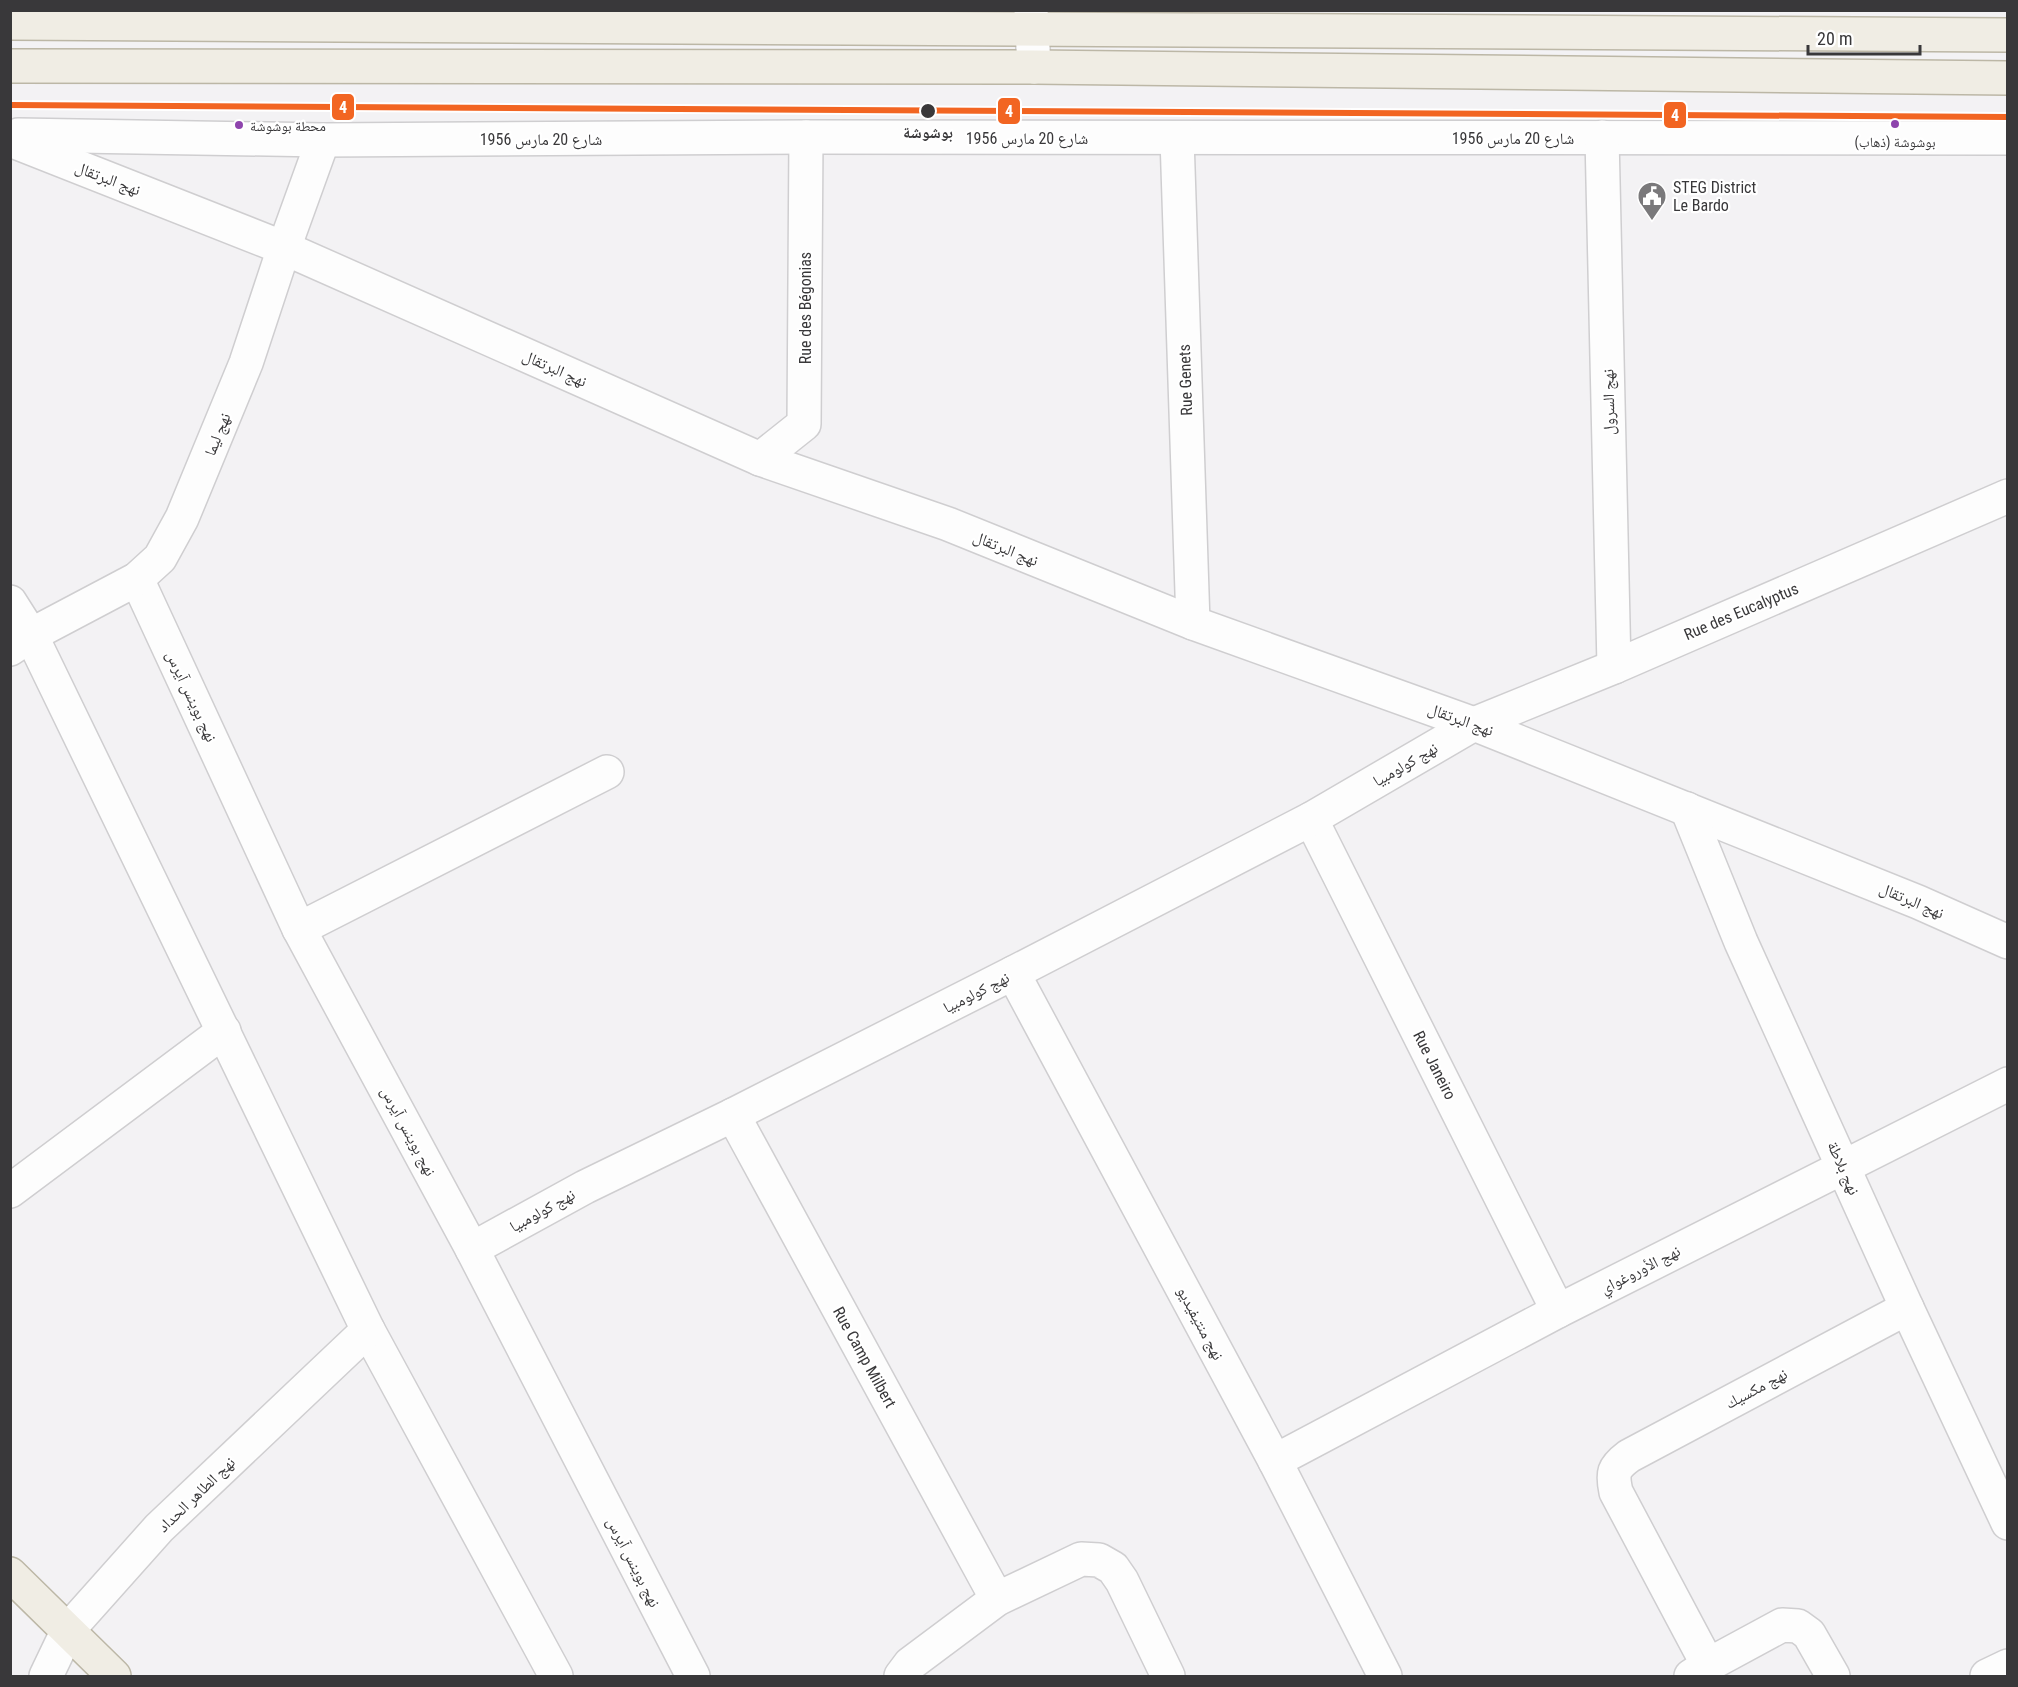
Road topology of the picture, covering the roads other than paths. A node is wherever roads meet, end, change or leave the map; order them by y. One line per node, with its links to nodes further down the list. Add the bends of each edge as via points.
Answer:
1 (1031, 19): 2 (main road); 3 (main road); 5 (street)
2 (10, 23)
3 (2007, 35)
4 (10, 66): 5 (main road)
5 (1034, 67): 6 (main road)
6 (2007, 78)
7 (10, 135): 13 (street, شارع 20 مارس 1956)
8 (806, 137): 10 (street, شارع 20 مارس 1956); 13 (street, شارع 20 مارس 1956); 15 (street, Rue des Bégonias, via 804,424)
9 (1602, 137): 10 (street, شارع 20 مارس 1956); 11 (street, شارع 20 مارس 1956); 21 (street, نهج السرول)
10 (1177, 138): 19 (street, Rue Genets)
11 (2007, 138)
12 (10, 140): 14 (street, نهج البرتقال)
13 (322, 140): 14 (street, نهج ليما)
14 (284, 248): 15 (street, نهج البرتقال); 17 (street, نهج ليما, via 246,363 182,518 160,558)
15 (760, 459): 19 (street, نهج البرتقال, via 948,524)
16 (2007, 496): 21 (street, Rue des Eucalyptus)
17 (137, 579): 20 (street, نهج ليما); 26 (street, نهج بوينس آيرس)
18 (10, 602): 20 (street)
19 (1192, 623): 22 (street, نهج البرتقال)
20 (21, 642): 29 (street)
21 (1614, 667): 22 (street, Rue des Eucalyptus)
22 (1474, 724): 24 (street, نهج البرتقال); 25 (street, نهج كولومبيا)
23 (607, 772): 26 (street)
24 (1687, 809): 27 (street, نهج البرتقال); 32 (street, نهج بلاطة, via 1741,942)
25 (1311, 819): 28 (street, نهج كولومبيا); 36 (street, Rue Janeiro)
26 (299, 929): 34 (street, نهج بوينس آيرس)
27 (2007, 942)
28 (1013, 973): 31 (street, نهج كولومبيا); 38 (street, نهج منتيفيديو)
29 (224, 1031): 33 (street); 37 (street)
30 (2007, 1084): 32 (street, نهج الأوروغواي)
31 (733, 1115): 34 (street, نهج كولومبيا, via 585,1187); 41 (street, Rue Camp Milbert)
32 (1844, 1167): 35 (street, نهج بلاطة); 36 (street, نهج الأوروغواي)
33 (10, 1191)
34 (472, 1249): 48 (street, نهج بوينس آيرس)
35 (1907, 1308): 39 (street, نهج بلاطة); 44 (street, نهج مكسيك, via 1629,1456 1617,1466 1613,1477 1616,1492)
36 (1558, 1311): 38 (street, نهج الأوروغواي)
37 (368, 1330): 42 (street, نهج الطاهر الحداد, via 159,1528); 47 (street)
38 (1275, 1461): 51 (street, نهج منتيفيديو)
39 (2007, 1523)
40 (10, 1574): 42 (main road)
41 (997, 1599): 49 (street, via 910,1664); 50 (street, via 1081,1559 1098,1560 1113,1568 1122,1581)
42 (68, 1630): 45 (street, نهج الطاهر الحداد); 46 (main road)
43 (2007, 1666): 53 (street)
44 (1699, 1671): 52 (street, via 1782,1625 1797,1626 1809,1634)
45 (46, 1677)
46 (114, 1677)
47 (556, 1677)
48 (693, 1677)
49 (901, 1677)
50 (1168, 1677)
51 (1385, 1677)
52 (1833, 1677)
53 (1987, 1677)

